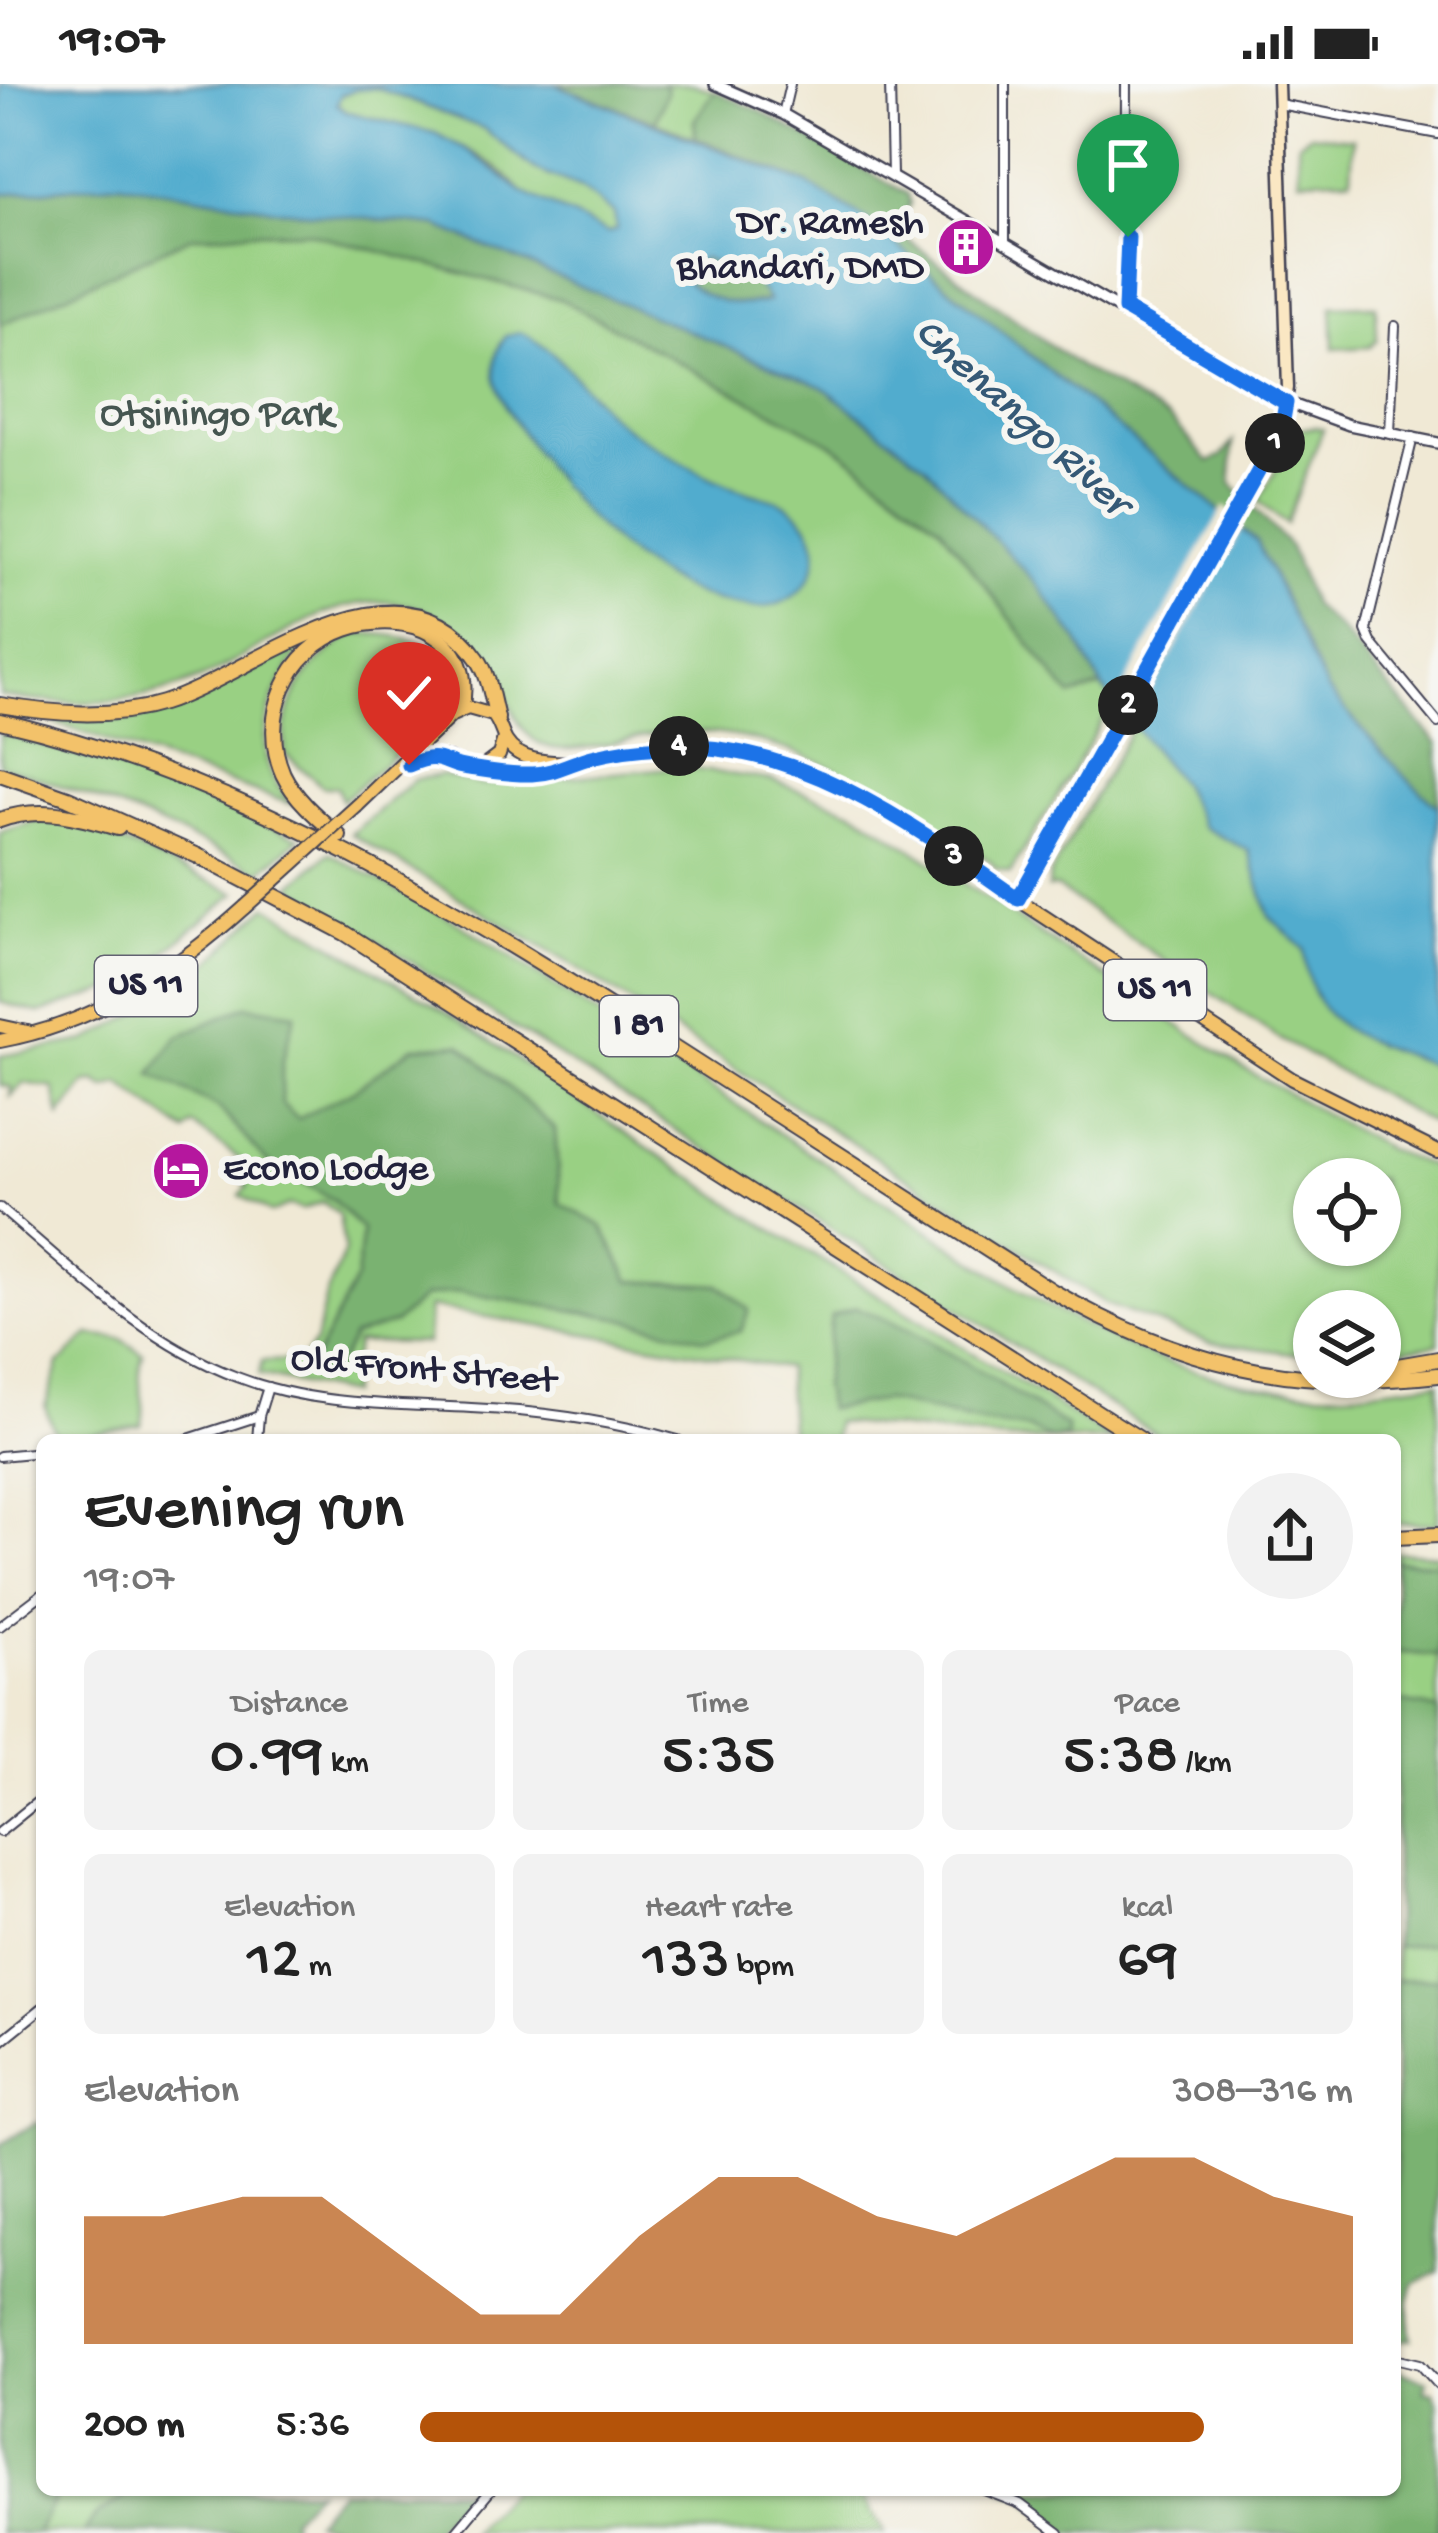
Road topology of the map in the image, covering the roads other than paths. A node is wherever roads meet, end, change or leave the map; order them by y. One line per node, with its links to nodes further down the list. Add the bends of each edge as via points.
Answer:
1 (715, 84): 8 (street)
2 (790, 84): 8 (street)
3 (890, 84): 10 (street)
4 (1005, 84): 11 (street)
5 (1126, 84): 12 (street)
6 (1278, 84): 7 (main road)
7 (1279, 104): 9 (street); 14 (main road)
8 (784, 113): 10 (street)
9 (1438, 134)
10 (892, 176): 11 (street)
11 (1005, 240): 12 (street)
12 (1125, 309): 14 (street)
13 (1395, 326): 15 (street)
14 (1286, 403): 15 (street); 33 (main road, via 1281,431)
15 (1390, 433): 16 (street)
16 (1413, 437): 17 (street); 22 (street, via 1366,630)
17 (1438, 443)
18 (0, 705): 20 (highway, via 76,713 162,703 335,622 379,611 426,619 456,636 477,656)
19 (461, 709): 20 (main road); 23 (main road, US 11); 32 (highway, via 460,662 439,637 417,628 350,627 306,652 288,678 274,723 283,773 300,800)
20 (497, 718): 24 (main road)
21 (0, 721): 32 (highway, I 81, via 201,784)
22 (1438, 723)
23 (444, 725): 25 (main road); 27 (main road, US 11)
24 (504, 738): 26 (main road, via 530,758); 28 (main road)
25 (449, 759): 27 (main road, US 11); 28 (main road, US 11)
26 (571, 764): 28 (main road, US 11, via 536,774); 33 (main road, US 11, via 672,746 787,764 877,807)
27 (401, 766): 35 (main road, US 11, bridge, via 191,955 84,1018)
28 (483, 767)
29 (0, 774): 31 (highway, I 81)
30 (0, 820): 31 (highway, via 58,813)
31 (165, 841): 49 (highway, I 81, via 392,961)
32 (370, 863): 41 (highway, I 81, via 508,941 1068,1300 1150,1342)
33 (1018, 899): 37 (main road, US 11, via 1292,1079)
34 (0, 1026): 35 (main road, US 11)
35 (29, 1033): 36 (main road, US 11)
36 (0, 1041)
37 (1438, 1152)
38 (0, 1208): 44 (street, Old Front Street, via 146,1328)
39 (1438, 1359): 40 (highway)
40 (1401, 1366)
41 (1256, 1370): 42 (highway, I 81); 43 (highway, via 1344,1382)
42 (1293, 1372)
43 (1438, 1375)
44 (268, 1388): 45 (street); 48 (street, Old Front Street, via 563,1415)
45 (259, 1416): 46 (street); 47 (street)
46 (204, 1434)
47 (258, 1434)
48 (640, 1434)
49 (1132, 1434)
50 (36, 1453): 51 (street)
51 (0, 1456)
52 (1401, 1537): 53 (highway)
53 (1438, 1538)
54 (36, 1599): 55 (street)
55 (0, 1626)
56 (36, 1803): 57 (street)
57 (0, 1832)
58 (36, 2013): 59 (street)
59 (0, 2042)
60 (1401, 2359): 61 (street, via 1420,2364)
61 (1438, 2384)
62 (486, 2496): 64 (street)
63 (999, 2496): 65 (street)
64 (455, 2533)
65 (1059, 2533)

